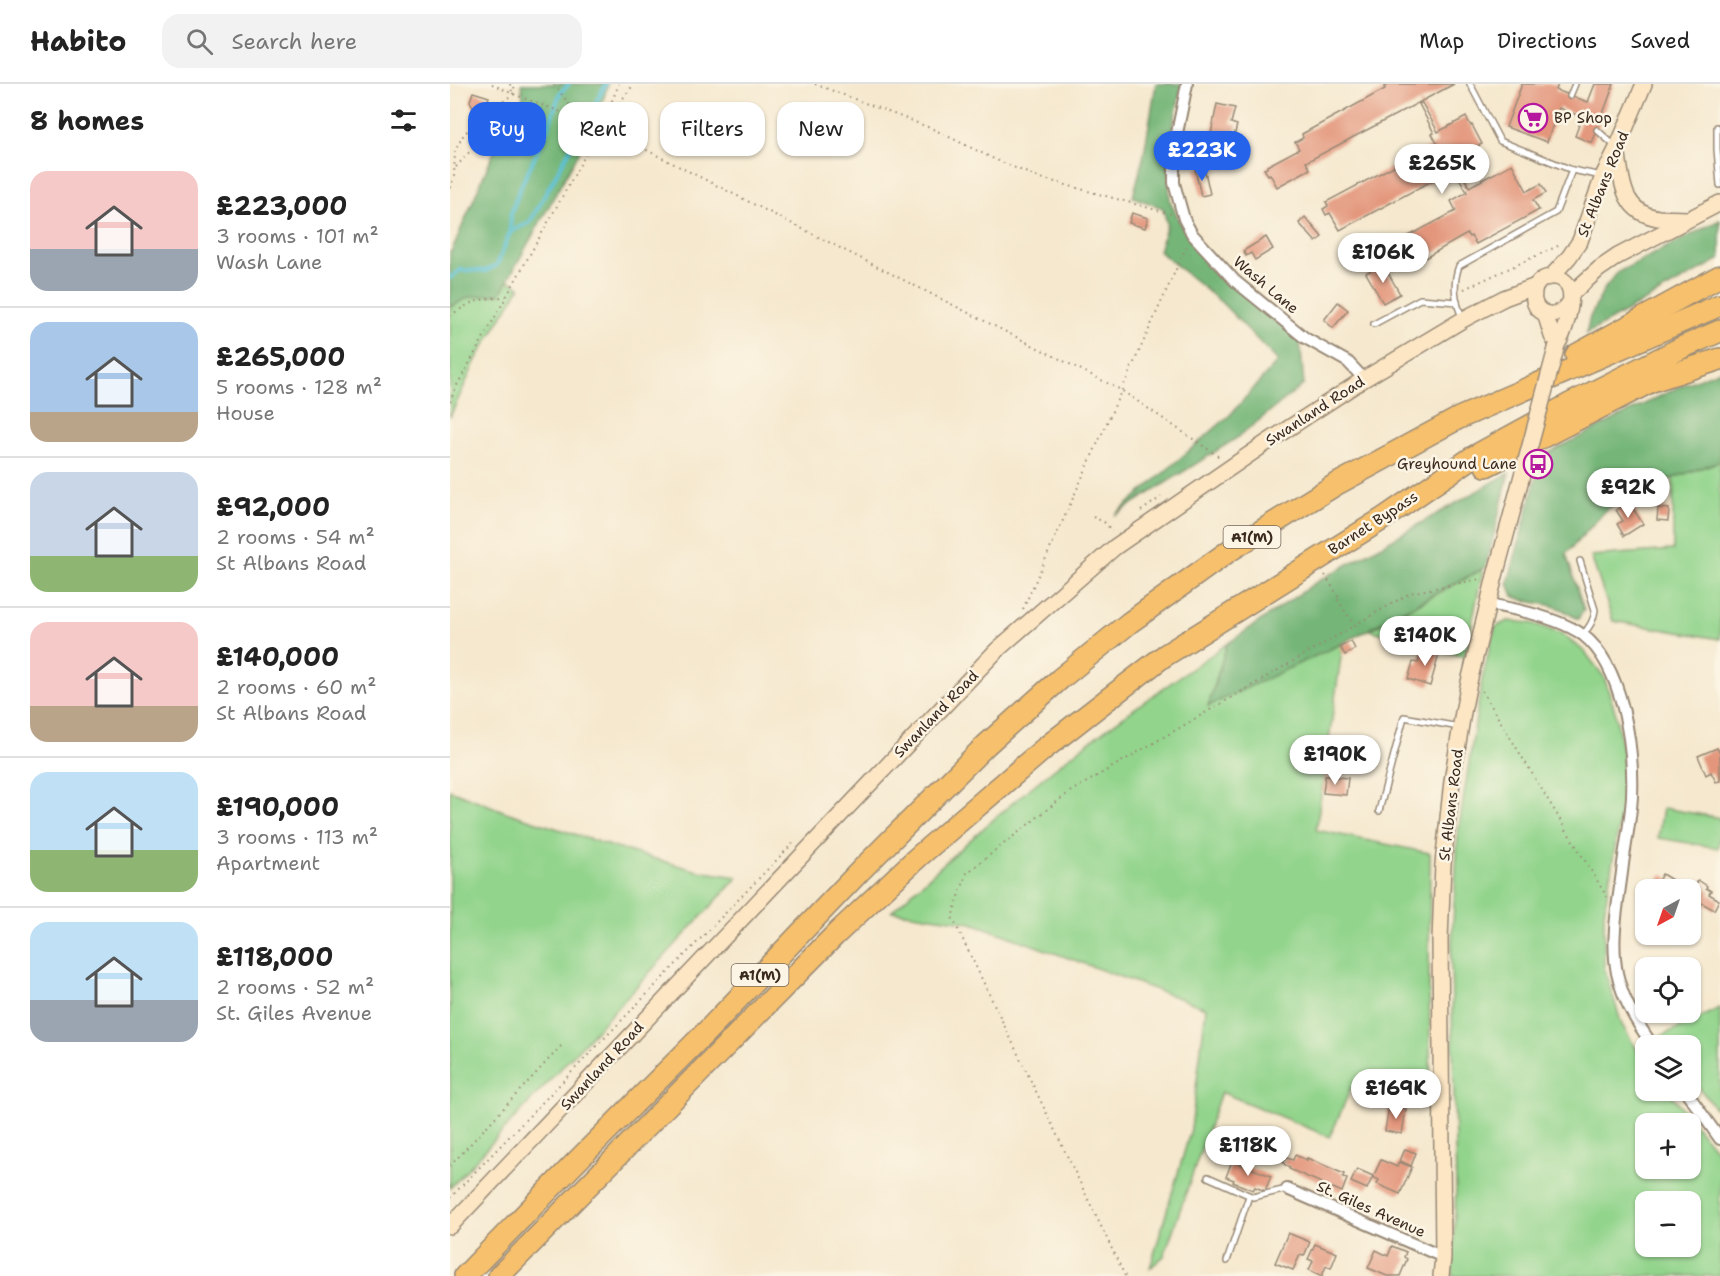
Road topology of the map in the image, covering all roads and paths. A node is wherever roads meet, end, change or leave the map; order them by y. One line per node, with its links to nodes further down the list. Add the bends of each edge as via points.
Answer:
1 (492, 84): 12 (path)
2 (510, 84): 12 (path)
3 (515, 84): 12 (path)
4 (554, 84): 15 (path)
5 (620, 84): 16 (path)
6 (634, 84): 17 (path)
7 (815, 84): 32 (path, via 933,129 1037,177)
8 (1187, 84): 32 (street, Wash Lane, via 1174,148 1174,183)
9 (1470, 84): 27 (lane, via 1500,141)
10 (1575, 84): 13 (lane)
11 (1644, 84): 22 (street, St Albans Road)
12 (513, 94): 14 (path); 18 (path)
13 (1570, 96)
14 (501, 102)
15 (568, 102)
16 (612, 102)
17 (620, 102)
18 (558, 110)
19 (1717, 127): 29 (lane)
20 (1597, 130): 22 (lane)
21 (468, 131): 26 (path, via 455,150)
22 (1617, 148): 28 (street, St Albans Road); 33 (street, via 1624,192 1634,206 1656,218)
23 (648, 151): 52 (path)
24 (468, 154): 26 (path)
25 (585, 156): 40 (path)
26 (454, 169): 30 (path)
27 (1572, 170): 28 (lane); 38 (lane, via 1556,212 1459,266)
28 (1603, 176): 35 (street, St Albans Road)
29 (1720, 184)
30 (450, 188)
31 (1717, 202): 33 (street)
32 (1184, 219): 34 (street, Wash Lane)
33 (1689, 219): 41 (street, via 1618,256)
34 (1192, 234): 51 (street, Wash Lane, via 1234,281 1305,338 1348,362); 52 (path)
35 (1582, 235): 37 (street, St Albans Road); 38 (path)
36 (1720, 276): 54 (highway, A1(M))
37 (1551, 277): 39 (street, via 1540,281); 41 (street, via 1562,279 1570,288)
38 (1456, 293): 42 (lane)
39 (1535, 293): 44 (street, via 1540,310); 46 (street, Swanland Road, via 1504,298)
40 (506, 297): 45 (path, via 487,297); 53 (path)
41 (1571, 298): 44 (street, via 1562,312); 49 (street, St Albans Road, via 1563,336)
42 (1457, 302): 46 (lane); 47 (lane, via 1420,299)
43 (1720, 305): 54 (highway, A1(M))
44 (1545, 313): 49 (street)
45 (450, 316)
46 (1464, 319): 51 (street, Swanland Road)
47 (1374, 324)
48 (1720, 331): 57 (highway, Barnet Bypass / A1(M), via 1482,452)
49 (1557, 345): 60 (street, St Albans Road, bridge)
50 (1720, 359): 57 (highway, A1(M), via 1652,381)
51 (1364, 379): 58 (street, Swanland Road)
52 (1122, 390): 55 (path); 63 (path)
53 (450, 402)
54 (1459, 418): 81 (highway, A1(M), via 1335,485 1230,551 1129,623 1060,680 986,745 861,870)
55 (1221, 458)
56 (1093, 517): 58 (path)
57 (1384, 518): 82 (highway, Barnet Bypass / A1(M), via 1164,656 1046,748 918,857 835,935)
58 (1123, 541): 78 (street, Swanland Road, via 997,650)
59 (1580, 561): 65 (lane, via 1595,610)
60 (1495, 576): 62 (street, St Albans Road); 64 (path, via 1410,593)
61 (1327, 578): 64 (path)
62 (1488, 604): 65 (street, via 1563,623); 66 (street, St Albans Road)
63 (1021, 612)
64 (1355, 626): 83 (path, via 1068,793 967,873 952,917)
65 (1583, 635): 69 (street, via 1612,674 1630,753 1632,797)
66 (1468, 682): 67 (street, St Albans Road); 69 (path, via 1478,685 1607,897)
67 (1460, 727): 68 (lane, via 1404,717); 79 (street, St Albans Road, via 1443,864 1440,940)
68 (1379, 811)
69 (1618, 906): 70 (street, via 1614,942 1620,981 1624,999)
70 (1646, 1035)
71 (563, 1044): 74 (path)
72 (1693, 1101): 73 (street)
73 (1720, 1139)
74 (450, 1166)
75 (1208, 1177): 77 (lane)
76 (1287, 1189): 77 (lane); 79 (street, St. Giles Avenue)
77 (1249, 1196): 80 (lane)
78 (450, 1226)
79 (1443, 1257): 84 (street, St Albans Road)
80 (1227, 1261)
81 (465, 1276)
82 (499, 1276)
83 (1125, 1276)
84 (1441, 1276)

